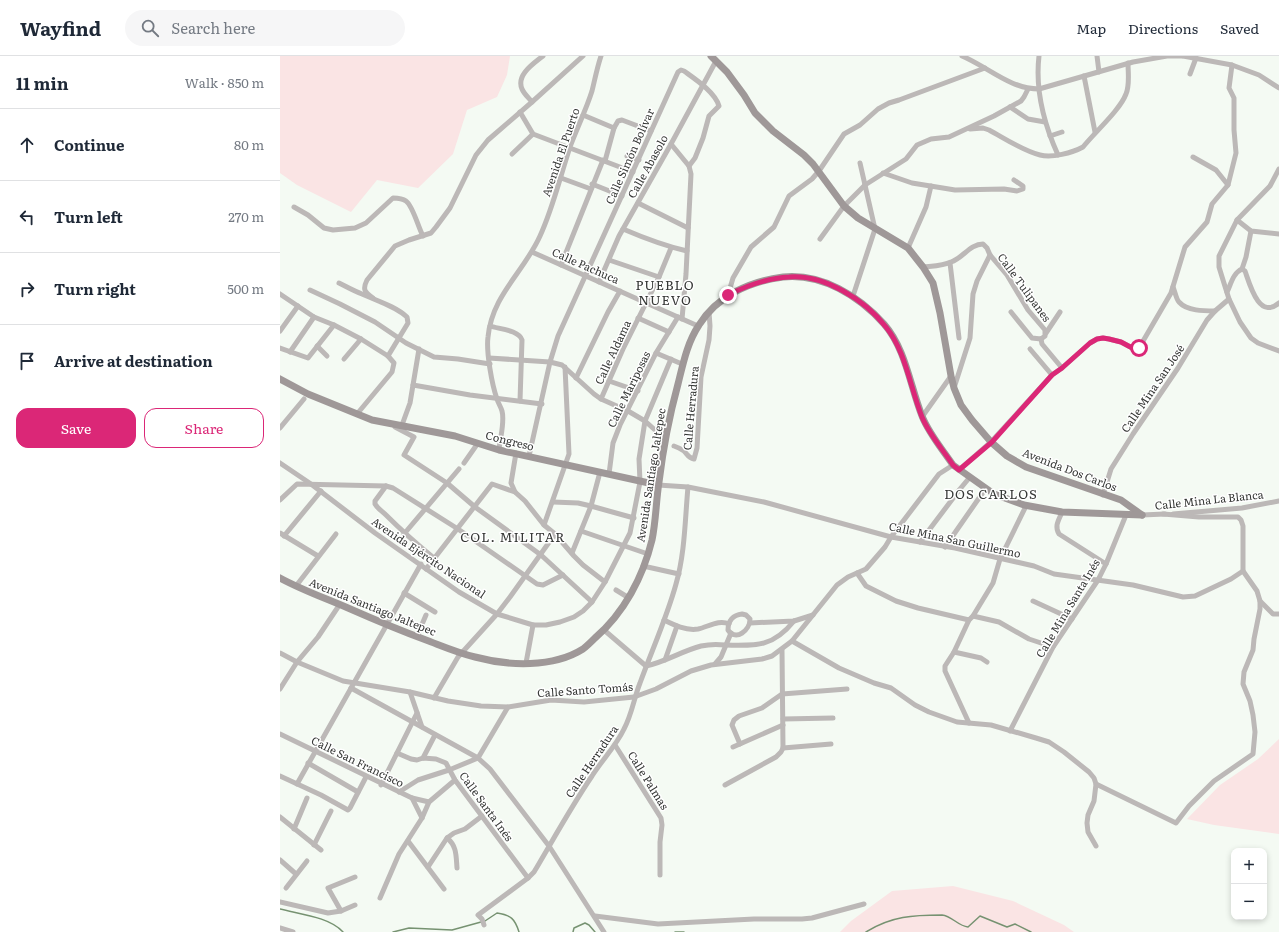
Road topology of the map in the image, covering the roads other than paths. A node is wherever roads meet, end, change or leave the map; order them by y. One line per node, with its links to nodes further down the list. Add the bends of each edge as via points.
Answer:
1 (543, 56): 21 (street, via 522,77 522,90)
2 (583, 56): 21 (street)
3 (601, 56): 24 (street, Avenida El Puerto)
4 (1039, 56): 20 (street)
5 (1096, 56): 14 (street)
6 (1167, 56): 7 (street); 11 (street)
7 (1182, 56): 10 (street)
8 (965, 57): 13 (street)
9 (713, 58): 17 (street, Calle Abasolo); 44 (street, via 727,72 755,113 768,127 804,155)
10 (1196, 58): 12 (street); 15 (street)
11 (1128, 63): 14 (street); 30 (street, via 1128,83 1121,105)
12 (1232, 65): 18 (street, via 1259,75); 51 (street, via 1229,88 1234,98 1236,153)
13 (985, 68): 19 (street, via 1013,84); 44 (street, via 888,102 860,125 844,134)
14 (1099, 72): 16 (street)
15 (1190, 74)
16 (1084, 76): 20 (street); 30 (street)
17 (703, 84): 28 (street, Calle Simón Bolívar, via 684,71 678,72); 33 (street, Calle Abasolo); 42 (street, via 719,106 706,120 703,138)
18 (1279, 88)
19 (1028, 89): 20 (street); 22 (street, via 1024,97)
20 (1039, 89): 25 (street)
21 (532, 102): 23 (street)
22 (1010, 107): 25 (street, via 1028,119); 27 (street)
23 (520, 112): 31 (street); 63 (street, via 488,140 476,155 450,208 431,233)
24 (583, 115): 26 (street); 34 (street, Avenida El Puerto)
25 (1045, 122): 32 (street)
26 (614, 128): 28 (street, via 618,121 622,120); 39 (street)
27 (965, 129): 36 (street, via 983,128 1041,156); 46 (street, via 949,137 931,139 917,145 906,159)
28 (651, 131): 40 (street, Calle Simón Bolívar)
29 (1062, 132): 32 (street)
30 (1095, 132): 36 (street, via 1083,147)
31 (533, 134): 34 (street); 35 (street)
32 (1050, 136): 36 (street)
33 (671, 144): 42 (street); 54 (street, Calle Abasolo)
34 (570, 148): 39 (street); 47 (street, Avenida El Puerto)
35 (512, 154)
36 (1058, 155)
37 (626, 156): 40 (street)
38 (1193, 157): 51 (street, via 1216,170)
39 (604, 160): 45 (street); 52 (street)
40 (639, 160): 45 (street, Calle Simón Bolívar)
41 (860, 162): 49 (street)
42 (689, 166): 58 (street, via 691,174)
43 (1279, 169): 57 (street, via 1270,186)
44 (819, 171): 56 (street); 84 (street, via 789,196 774,227 751,248 733,278)
45 (634, 172): 53 (street, Calle Simón Bolívar)
46 (883, 173): 49 (street); 50 (street, via 912,184)
47 (561, 178): 52 (street); 68 (street, Avenida El Puerto)
48 (1014, 180): 50 (street, via 1023,186 1023,189 955,190)
49 (865, 186): 56 (street); 60 (street)
50 (931, 186): 66 (street, via 926,207)
51 (1228, 186): 79 (street, via 1212,204 1206,222 1185,247)
52 (591, 187): 53 (street); 72 (street)
53 (622, 196): 75 (street, Calle Simón Bolívar)
54 (638, 203): 58 (street); 59 (street, Calle Abasolo)
55 (294, 206): 63 (street, via 324,228 334,230 355,228 366,223 393,198 400,198 412,209)
56 (844, 206): 60 (street); 64 (street)
57 (1237, 220): 61 (street); 82 (street, via 1219,256 1219,267)
58 (688, 228): 67 (street)
59 (623, 229): 65 (street); 70 (street, Calle Abasolo)
60 (875, 229): 66 (street); 85 (street)
61 (1251, 231): 62 (street); 74 (street)
62 (1279, 234)
63 (423, 236): 86 (street, via 395,246 367,280 364,286 366,292)
64 (820, 238)
65 (671, 248): 67 (street); 76 (street, Calle Aldama)
66 (908, 248): 73 (street, Avenida Dos Carlos)
67 (687, 251): 97 (street)
68 (532, 252): 72 (street, Calle Pachuca); 99 (street, Avenida El Puerto, via 499,298)
69 (990, 255): 71 (street, Calle Tulipanes, via 984,244 980,244); 103 (street, Calle Tulipanes, via 1007,275 1028,310); 132 (street, via 973,294 970,338)
70 (609, 260): 76 (street); 77 (street, Calle Abasolo)
71 (950, 263): 73 (street); 105 (street)
72 (561, 265): 75 (street, Calle Pachuca)
73 (923, 266): 127 (street, Avenida Dos Carlos, via 933,283)
74 (1242, 269): 82 (street, via 1238,270); 89 (street, via 1259,302 1265,308 1269,309)
75 (585, 276): 77 (street, Calle Pachuca); 121 (street, Calle Simón Bolívar, via 558,336)
76 (659, 277): 88 (street, Calle Aldama)
77 (598, 282): 81 (street, Calle Pachuca)
78 (339, 283): 86 (street)
79 (1173, 287): 91 (street, via 1179,302 1189,308 1200,312); 125 (street, Calle Santo Tomás, via 1139,348 1136,350 1121,342 1097,339)
80 (310, 290): 104 (street, via 375,322)
81 (620, 292): 88 (street, Calle Pachuca); 128 (street)
82 (1227, 292): 87 (street)
83 (280, 294): 90 (street)
84 (728, 295): 85 (street, Avenida Santiago Jaltepec, via 764,280 791,276 822,282); 92 (street, Avenida Santiago Jaltepec)
85 (853, 296): 141 (street, Avenida Santiago Jaltepec, via 886,327 897,345)
86 (373, 298): 104 (street, via 408,317 408,323)
87 (1229, 299): 91 (street, Calle Mina San José); 113 (street, via 1251,338)
88 (646, 303): 96 (street, Calle Aldama); 97 (street, Calle Pachuca)
89 (1279, 303)
90 (298, 306): 95 (street); 101 (street)
91 (1215, 311): 170 (street, Calle Mina San José, via 1110,469)
92 (709, 312): 100 (street, Avenida Santiago Jaltepec); 149 (street, Calle Herradura, via 709,340 701,377 697,448 694,459)
93 (1011, 312): 107 (street, via 1032,338)
94 (1060, 312): 103 (street)
95 (314, 317): 98 (street); 112 (street)
96 (638, 318): 102 (street); 130 (street, Calle Aldama)
97 (680, 318): 100 (street, Calle Pachuca); 102 (street, Calle Mariposas)
98 (334, 324): 106 (street); 108 (street)
99 (490, 326): 117 (street, Avenida El Puerto, via 487,338); 119 (street, via 521,337)
100 (698, 326): 123 (street, Avenida Santiago Jaltepec)
101 (280, 331)
102 (669, 332): 114 (street, Calle Mariposas)
103 (1046, 333): 107 (street, Calle Tulipanes)
104 (399, 338): 111 (street); 116 (street)
105 (959, 338)
106 (362, 339): 116 (street); 118 (street)
107 (1041, 339): 125 (street, Calle Tulipanes, via 1042,344)
108 (317, 346): 112 (street, via 308,358); 115 (street)
109 (280, 348): 112 (street)
110 (1030, 349): 126 (street)
111 (419, 350): 122 (street, via 434,357); 131 (street)
112 (290, 352)
113 (1279, 352)
114 (656, 353): 120 (street); 133 (street, Calle Mariposas)
115 (327, 356)
116 (388, 356): 140 (street, via 394,364 392,372)
117 (489, 358): 119 (street); 122 (street, Avenida El Puerto)
118 (344, 359)
119 (521, 360): 121 (street); 137 (street)
120 (671, 360): 123 (street); 142 (street, Avenida Ejército Nacional)
121 (550, 362): 124 (street); 138 (street, Calle Simón Bolívar)
122 (490, 364): 134 (street, Avenida El Puerto)
123 (682, 364): 146 (street, Avenida Santiago Jaltepec)
124 (565, 367): 128 (street); 155 (street, via 568,454)
125 (1062, 368): 126 (street, Calle Santo Tomás)
126 (1052, 375): 147 (street, Calle Santo Tomás)
127 (951, 376): 132 (street, Avenida Dos Carlos); 141 (street)
128 (576, 378): 136 (street)
129 (280, 379): 140 (street, Congreso, via 308,394)
130 (609, 380): 133 (street); 136 (street, Calle Aldama)
131 (413, 385): 134 (street); 144 (street)
132 (954, 388): 147 (street, Avenida Dos Carlos, via 961,405)
133 (638, 391): 139 (street, Calle Mariposas)
134 (496, 398): 137 (street); 150 (street, Avenida El Puerto, via 502,411)
135 (304, 399): 145 (street)
136 (601, 399): 139 (street)
137 (520, 401): 138 (street)
138 (542, 404): 152 (street, Calle Simón Bolívar)
139 (628, 411): 142 (street); 159 (street, Calle Mariposas, via 613,443)
140 (357, 414): 143 (street, Congreso)
141 (922, 417): 156 (street, Avenida Santiago Jaltepec)
142 (645, 421): 146 (street); 161 (street, Avenida Ejército Nacional, via 639,459)
143 (387, 422): 144 (street, Congreso); 162 (street, via 414,437 404,455)
144 (402, 425): 148 (street, Congreso)
145 (280, 428)
146 (665, 439): 164 (street, Avenida Santiago Jaltepec)
147 (992, 442): 156 (street, Calle Santo Tomás); 170 (street, Avenida Dos Carlos, via 1026,467)
148 (478, 443): 150 (street, Congreso); 153 (street)
149 (674, 446)
150 (499, 450): 151 (street, Congreso)
151 (516, 453): 152 (street, Congreso); 169 (street, via 511,483)
152 (529, 456): 155 (street, Congreso)
153 (464, 462)
154 (280, 463): 163 (street, Avenida Ejército Nacional)
155 (566, 464): 158 (street, Congreso); 173 (street)
156 (956, 467): 160 (street, Avenida Santiago Jaltepec); 190 (street, Calle Santo Tomás, via 939,474)
157 (459, 469): 162 (street)
158 (600, 472): 159 (street, Congreso); 174 (street)
159 (609, 474): 161 (street, Congreso)
160 (970, 477): 167 (street, Avenida Santiago Jaltepec); 191 (street)
161 (640, 482): 164 (street, Congreso); 182 (street, Avenida Ejército Nacional)
162 (448, 483): 176 (street); 177 (street)
163 (311, 484): 165 (street); 168 (street, Avenida Ejército Nacional); 171 (street, via 297,484)
164 (658, 485): 166 (street, Calle Mina San Guillermo); 195 (street, Avenida Santiago Jaltepec)
165 (386, 486): 177 (street); 187 (street, via 375,504)
166 (688, 488): 190 (street, Calle Mina San Guillermo, via 764,502); 206 (street, Calle Herradura, via 682,557)
167 (986, 488): 175 (street, Avenida Santiago Jaltepec, via 994,494); 193 (street)
168 (321, 491): 189 (street); 200 (street, Avenida Ejército Nacional, via 375,533)
169 (515, 492): 176 (street, via 492,484); 183 (street)
170 (1103, 495): 181 (street, Avenida Dos Carlos, via 1120,500)
171 (280, 499)
172 (1279, 501): 179 (street, Calle Mina La Blanca, via 1242,508)
173 (553, 502): 174 (street); 183 (street)
174 (591, 506): 182 (street); 185 (street)
175 (1026, 506): 178 (street, Avenida Santiago Jaltepec); 199 (street)
176 (475, 507): 184 (street); 196 (street)
177 (426, 508): 184 (street); 187 (street)
178 (1062, 512): 180 (street, Avenida Santiago Jaltepec); 201 (street, via 1056,530 1059,534)
179 (1163, 514): 181 (street, Calle Mina La Blanca); 204 (street, via 1199,518 1238,517 1243,526)
180 (1126, 515): 181 (street, Avenida Santiago Jaltepec); 201 (street, Calle Mina Santa Inés)
181 (1142, 515)
182 (634, 518): 192 (street, Avenida Ejército Nacional)
183 (544, 525): 188 (street)
184 (458, 529): 198 (street); 208 (street)
185 (581, 531): 192 (street); 194 (street)
186 (336, 534): 197 (street)
187 (404, 534): 198 (street)
188 (555, 534): 194 (street); 196 (street)
189 (282, 535): 197 (street)
190 (891, 537): 191 (street, Calle Mina San Guillermo); 205 (street, Calle Santo Tomás, via 866,569)
191 (920, 542): 193 (street, Calle Mina San Guillermo)
192 (624, 546): 195 (street); 211 (street, Avenida Ejército Nacional)
193 (945, 547): 199 (street, Calle Mina San Guillermo)
194 (572, 553): 211 (street)
195 (648, 554): 202 (street, Avenida Santiago Jaltepec)
196 (541, 555): 207 (street); 208 (street)
197 (318, 556): 212 (street)
198 (435, 559): 203 (street)
199 (1000, 559): 210 (street, Calle Mina San Guillermo, via 1034,566 1054,574); 225 (street, via 993,583)
200 (421, 564): 203 (street, Avenida Ejército Nacional); 214 (street)
201 (1106, 564): 210 (street, Calle Mina Santa Inés)
202 (643, 566): 206 (street); 215 (street, Avenida Santiago Jaltepec, via 636,586)
203 (426, 569): 221 (street, Avenida Ejército Nacional)
204 (1243, 571): 210 (street, Calle Mina San Guillermo, via 1195,596 1183,597); 217 (street, via 1257,591)
205 (857, 573): 222 (street, Calle Santo Tomás, via 837,585); 225 (street, via 866,586 896,601)
206 (678, 574): 227 (street, Calle Herradura)
207 (563, 575): 208 (street, via 540,585); 218 (street)
208 (525, 576): 221 (street)
209 (280, 578): 212 (street, Avenida Santiago Jaltepec)
210 (1098, 580): 226 (street, Calle Mina Santa Inés)
211 (605, 582): 218 (street, Avenida Ejército Nacional)
212 (296, 586): 219 (street, Avenida Santiago Jaltepec)
213 (616, 590): 215 (street)
214 (404, 592): 220 (street); 230 (street)
215 (628, 598): 234 (street, Avenida Santiago Jaltepec)
216 (1033, 601): 226 (street)
217 (1260, 601): 223 (street, via 1273,614); 284 (street, via 1253,650 1244,672 1243,684 1253,715 1253,754 1214,781 1176,823)
218 (592, 602): 232 (street, Avenida Ejército Nacional, via 582,611 560,622)
219 (340, 604): 230 (street, Avenida Santiago Jaltepec); 245 (street)
220 (435, 612)
221 (497, 614): 232 (street, Avenida Ejército Nacional); 243 (street)
222 (814, 614): 228 (street); 237 (street, Calle Santo Tomás)
223 (1279, 614)
224 (426, 616): 236 (street)
225 (971, 618): 239 (street, via 999,622); 241 (street)
226 (1072, 619): 239 (street, Calle Mina Santa Inés)
227 (664, 620): 233 (street); 249 (street, Calle Herradura)
228 (794, 621): 229 (street); 238 (street, via 786,631 772,641 755,645)
229 (750, 623): 231 (street, via 750,619 742,614 733,617); 235 (street, via 746,631 736,636)
230 (386, 624): 236 (street, Avenida Santiago Jaltepec); 250 (street)
231 (729, 624): 233 (street, via 725,622 698,629); 235 (street, via 728,630)
232 (533, 625): 247 (street)
233 (677, 626): 244 (street)
234 (604, 630): 247 (street, Avenida Santiago Jaltepec, via 583,649 567,656 550,661); 249 (street)
235 (731, 633): 238 (street)
236 (417, 636): 243 (street, Avenida Santiago Jaltepec)
237 (792, 641): 240 (street, Calle Santo Tomás); 263 (street, via 839,668 891,688 929,712 957,722)
238 (726, 645): 244 (street, via 699,647); 248 (street)
239 (1053, 647): 265 (street, Calle Mina Santa Inés)
240 (782, 650): 248 (street, Calle Santo Tomás, via 762,659); 255 (street)
241 (954, 652): 246 (street, via 981,658); 263 (street, via 945,670)
242 (280, 653): 245 (street, Calle Santo Tomás)
243 (461, 653): 247 (street, Avenida Santiago Jaltepec, via 491,661); 257 (street)
244 (665, 660): 249 (street)
245 (297, 662): 250 (street, Calle Santo Tomás, via 343,681); 252 (street)
246 (987, 662)
247 (526, 663)
248 (715, 664): 256 (street, Calle Santo Tomás, via 691,671)
249 (646, 666): 256 (street, Calle Herradura)
250 (354, 682): 251 (street); 254 (street, Calle Santo Tomás)
251 (350, 688): 261 (street); 273 (street)
252 (280, 689)
253 (847, 689): 255 (street)
254 (410, 692): 257 (street, Calle Santo Tomás); 259 (street)
255 (782, 694): 262 (street); 268 (street, via 762,708 734,720 732,725)
256 (634, 697): 258 (street, Calle Santo Tomás, via 584,702 551,700); 270 (street, Calle Herradura, via 630,715)
257 (434, 698): 258 (street, Calle Santo Tomás)
258 (508, 707): 276 (street)
259 (417, 713): 261 (street); 264 (street)
260 (833, 718): 262 (street)
261 (412, 722): 264 (street); 274 (street)
262 (783, 722): 268 (street); 272 (street)
263 (969, 723): 265 (street, via 991,725)
264 (422, 727): 267 (street)
265 (1010, 731): 284 (street, via 1043,740 1064,752 1089,772)
266 (280, 734): 273 (street, Calle San Francisco)
267 (435, 734): 275 (street); 276 (street)
268 (740, 744): 271 (street)
269 (831, 744): 272 (street)
270 (615, 745): 299 (street, Calle Herradura, via 593,774); 307 (street, Calle Palmas, via 661,818)
271 (733, 747)
272 (783, 748): 285 (street, via 776,757)
273 (315, 752): 277 (street); 280 (street, Calle San Francisco)
274 (397, 753): 275 (street, Calle Santa Inés, via 411,759); 283 (street)
275 (423, 758): 278 (street, Calle Santa Inés, via 446,763)
276 (478, 758): 278 (street); 299 (street, via 490,769)
277 (308, 764): 282 (street); 286 (street)
278 (449, 770): 281 (street, Calle Santa Inés); 287 (street, via 418,780)
279 (280, 776): 282 (street)
280 (366, 777): 283 (street, Calle San Francisco); 286 (street)
281 (455, 780): 290 (street); 292 (street, Calle Santa Inés)
282 (297, 784): 286 (street, via 348,810)
283 (381, 784): 287 (street, Calle San Francisco)
284 (1096, 784): 300 (street, via 1094,800 1086,823)
285 (725, 786)
286 (358, 792)
287 (399, 792): 289 (street, Calle San Francisco)
288 (307, 798): 295 (street)
289 (412, 798): 290 (street, Calle San Francisco); 294 (street)
290 (429, 802): 294 (street)
291 (331, 811): 298 (street)
292 (482, 816): 296 (street, via 465,829); 309 (street, Calle Santa Inés)
293 (280, 817): 295 (street)
294 (422, 818): 297 (street)
295 (294, 829): 298 (street)
296 (446, 838): 304 (street); 305 (street, via 456,849)
297 (408, 841): 304 (street); 312 (street)
298 (314, 845): 301 (street)
299 (549, 846): 309 (street, Calle Herradura); 317 (street)
300 (1096, 846)
301 (321, 850)
302 (280, 860): 306 (street)
303 (307, 861): 306 (street)
304 (428, 867): 311 (street)
305 (457, 868)
306 (296, 874): 310 (street)
307 (660, 876)
308 (355, 877): 316 (street, via 328,888)
309 (528, 878): 318 (street, Calle Herradura, via 478,915)
310 (286, 888)
311 (444, 889)
312 (380, 898)
313 (280, 902): 316 (street, via 328,913)
314 (864, 904): 317 (street, via 802,919 658,924)
315 (355, 905): 316 (street)
316 (340, 911)
317 (595, 916): 321 (street)
318 (483, 922)
319 (280, 928): 320 (street)
320 (293, 932)
321 (604, 932)

